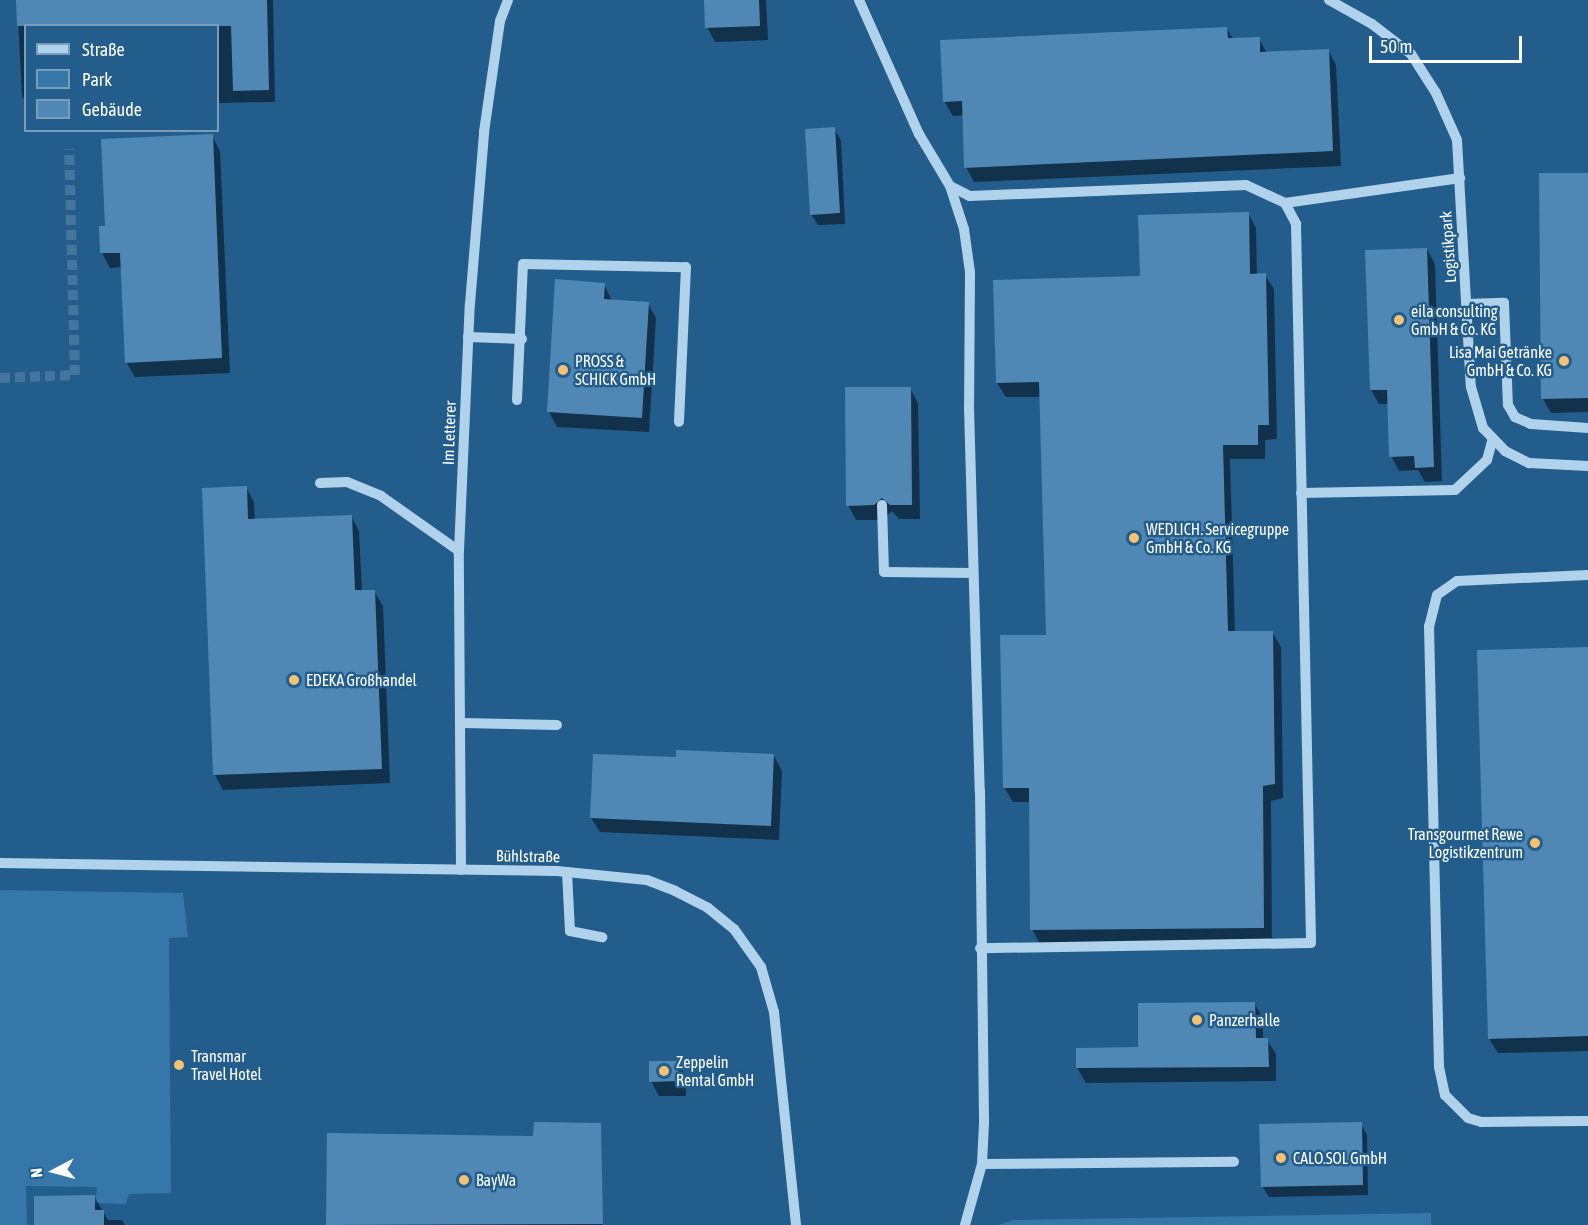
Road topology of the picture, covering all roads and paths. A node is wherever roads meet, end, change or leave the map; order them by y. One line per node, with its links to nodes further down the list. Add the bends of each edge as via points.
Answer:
1 (508, 0): 8 (street, Im Letterer, via 500,21 484,132)
2 (859, 0): 5 (street, via 919,134)
3 (1329, 0): 4 (street, Logistikpark, via 1372,24 1411,54 1436,93 1457,140)
4 (1460, 178): 6 (street); 7 (street, Logistikpark)
5 (950, 186): 6 (street, via 970,196 1246,185); 19 (street, via 964,229 970,272)
6 (1285, 203): 16 (street, via 1296,224)
7 (1467, 303): 12 (street, via 1504,303 1508,405 1515,417 1531,424); 13 (street, Logistikpark, via 1473,400)
8 (468, 337): 9 (street); 18 (street, Im Letterer)
9 (522, 339): 10 (street); 11 (street, via 523,264 686,267)
10 (517, 400)
11 (679, 422)
12 (1588, 428)
13 (1492, 441): 14 (street, via 1529,463); 16 (street, via 1487,460 1455,490)
14 (1588, 466)
15 (320, 483): 18 (street, via 347,482 381,496)
16 (1301, 493): 27 (street, via 1311,943)
17 (882, 505): 19 (street, via 884,572)
18 (459, 551): 21 (street, Im Letterer)
19 (973, 573): 27 (street)
20 (1588, 575): 28 (street, via 1457,581 1437,595 1429,626 1439,1067 1443,1088 1455,1108 1481,1122)
21 (462, 723): 22 (street); 24 (street, Im Letterer)
22 (556, 724)
23 (0, 863): 24 (street, Bühlstraße)
24 (461, 870): 25 (street, Bühlstraße)
25 (567, 872): 26 (street, via 570,931); 31 (street, Bühlstraße, via 647,880 675,891 708,908 734,929 761,967 774,1012)
26 (602, 937)
27 (980, 948): 30 (street)
28 (1588, 1121)
29 (1234, 1162): 30 (street)
30 (982, 1164): 32 (street)
31 (796, 1225)
32 (965, 1225)

